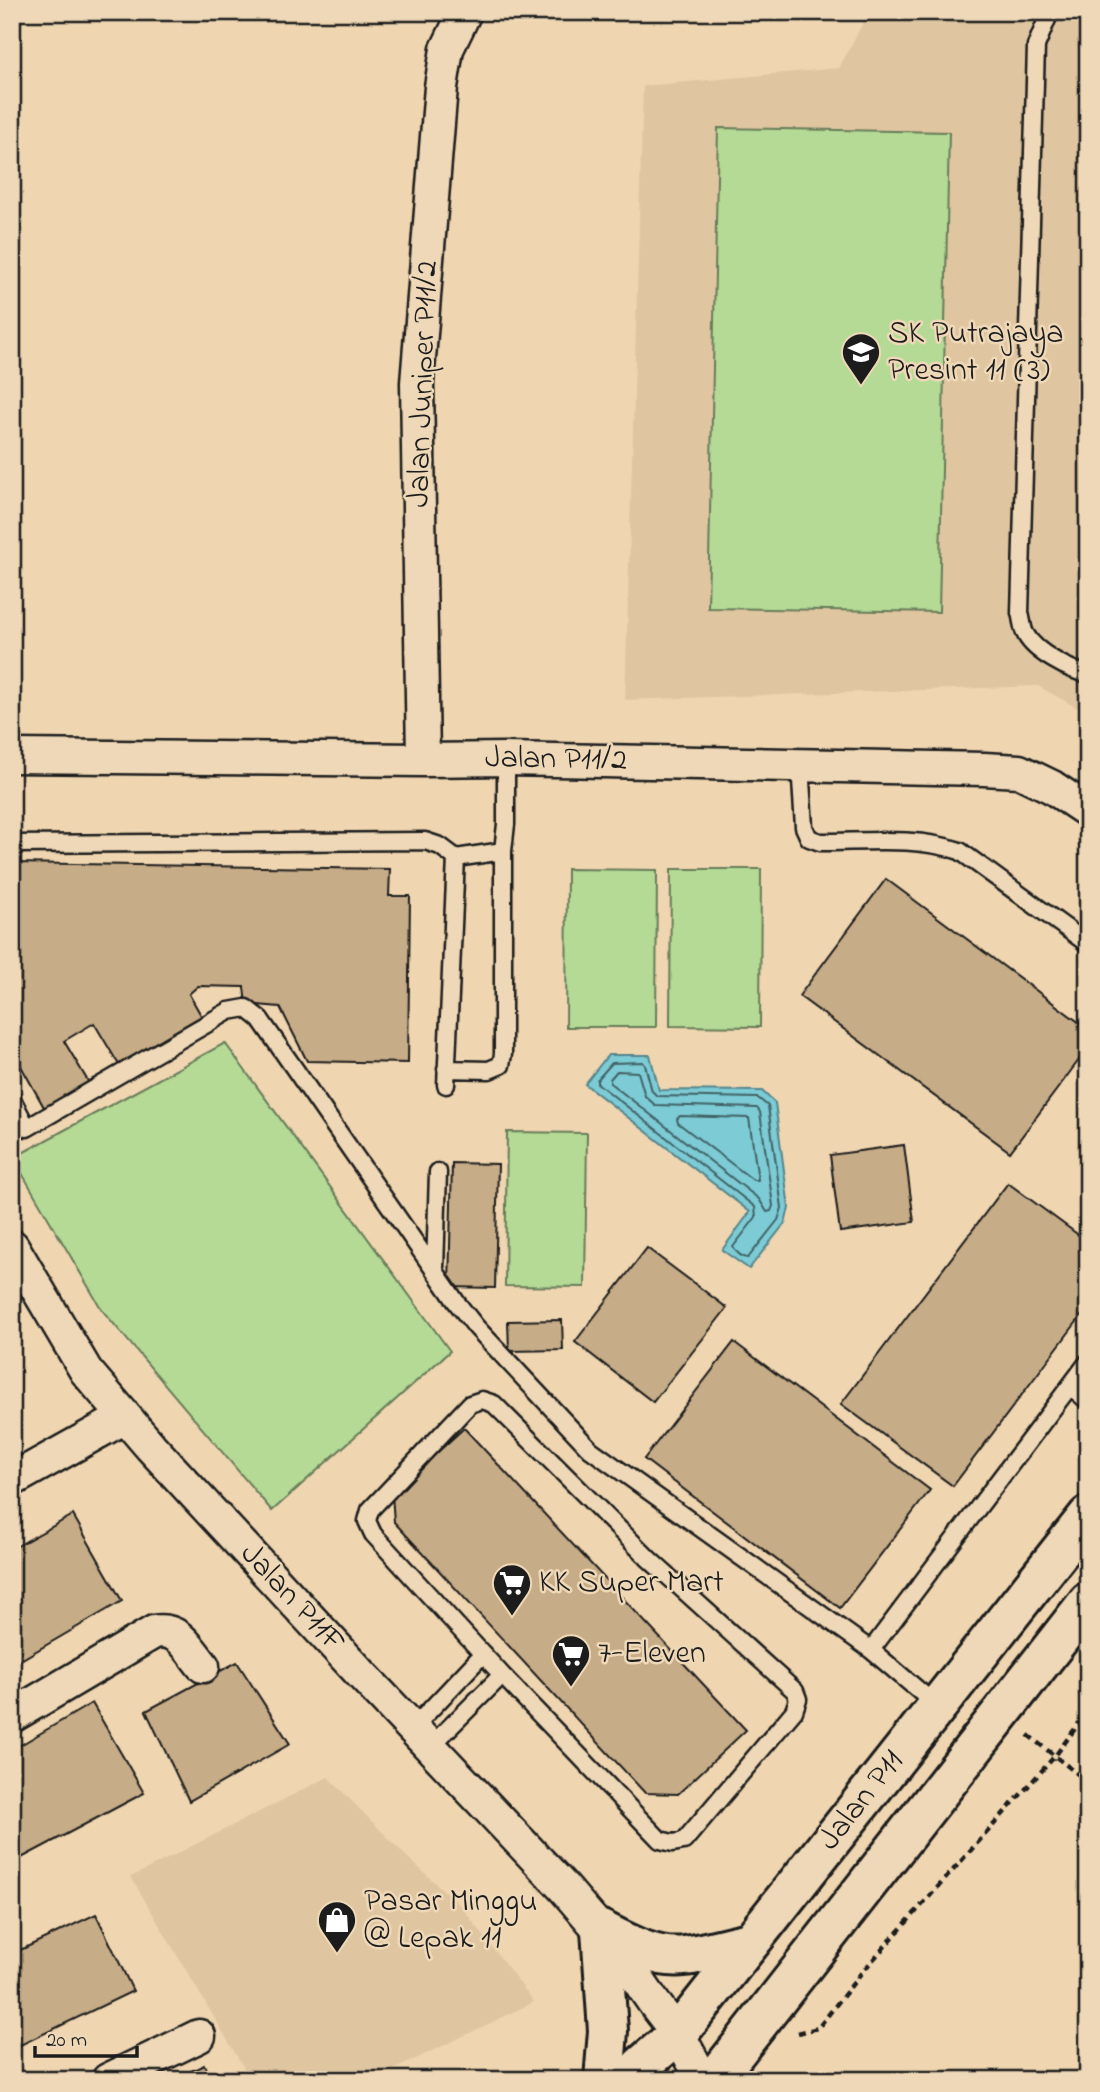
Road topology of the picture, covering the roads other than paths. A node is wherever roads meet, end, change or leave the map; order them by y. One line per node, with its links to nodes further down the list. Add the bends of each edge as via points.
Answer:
1 (465, 12): 6 (street, Jalan Juniper P11/2, via 447,49 441,87 417,383)
2 (1050, 12): 3 (lane, via 1036,46 1020,613 1026,635 1039,649 1073,672)
3 (1088, 674)
4 (12, 756): 6 (street, Jalan P11/2)
5 (506, 759): 6 (street, Jalan P11/2); 7 (street, Jalan P11/2); 10 (lane)
6 (423, 760)
7 (800, 765): 8 (street, Jalan P11/2, via 1019,771); 12 (lane, via 804,827 809,838 820,842 920,842 960,851)
8 (1088, 811)
9 (12, 844): 11 (lane, via 425,841)
10 (503, 851): 11 (lane); 11 (lane, via 501,1065 446,1077)
11 (456, 858)
12 (1088, 944)
13 (12, 1099): 14 (lane)
14 (20, 1132): 17 (lane, via 229,1012 247,1008 260,1019)
15 (438, 1172): 17 (lane)
16 (12, 1246): 21 (street, Jalan P11F, via 86,1371)
17 (435, 1269): 25 (lane, via 477,1327 590,1449)
18 (1088, 1362): 19 (lane)
19 (1070, 1386): 20 (lane); 25 (lane)
20 (1088, 1401)
21 (125, 1417): 22 (street); 31 (street, Jalan P11F)
22 (12, 1480)
23 (1088, 1516): 29 (main road, Jalan P11)
24 (1088, 1602): 40 (main road, Jalan P11)
25 (871, 1650): 29 (lane)
26 (483, 1654): 28 (lane); 28 (lane, via 373,1534 368,1521 370,1510 470,1404 482,1400 494,1404 649,1559 795,1691 798,1699 794,1711 684,1840 673,1843 660,1840); 31 (lane)
27 (203, 1666): 30 (street, via 175,1633 154,1632)
28 (502, 1675): 31 (lane)
29 (937, 1706): 33 (main road, Jalan P11)
30 (12, 1717)
31 (421, 1738): 32 (street, Jalan P11F)
32 (601, 1930): 33 (main road, via 633,1946 683,1956); 34 (street, Jalan P11F); 37 (main road, via 608,2031)
33 (751, 1942): 34 (main road, Jalan P11)
34 (678, 2034): 38 (main road, Jalan P11); 39 (street, Jalan P11F)
35 (199, 2036): 36 (street)
36 (107, 2080)
37 (604, 2080)
38 (629, 2080)
39 (703, 2080)
40 (714, 2080)

